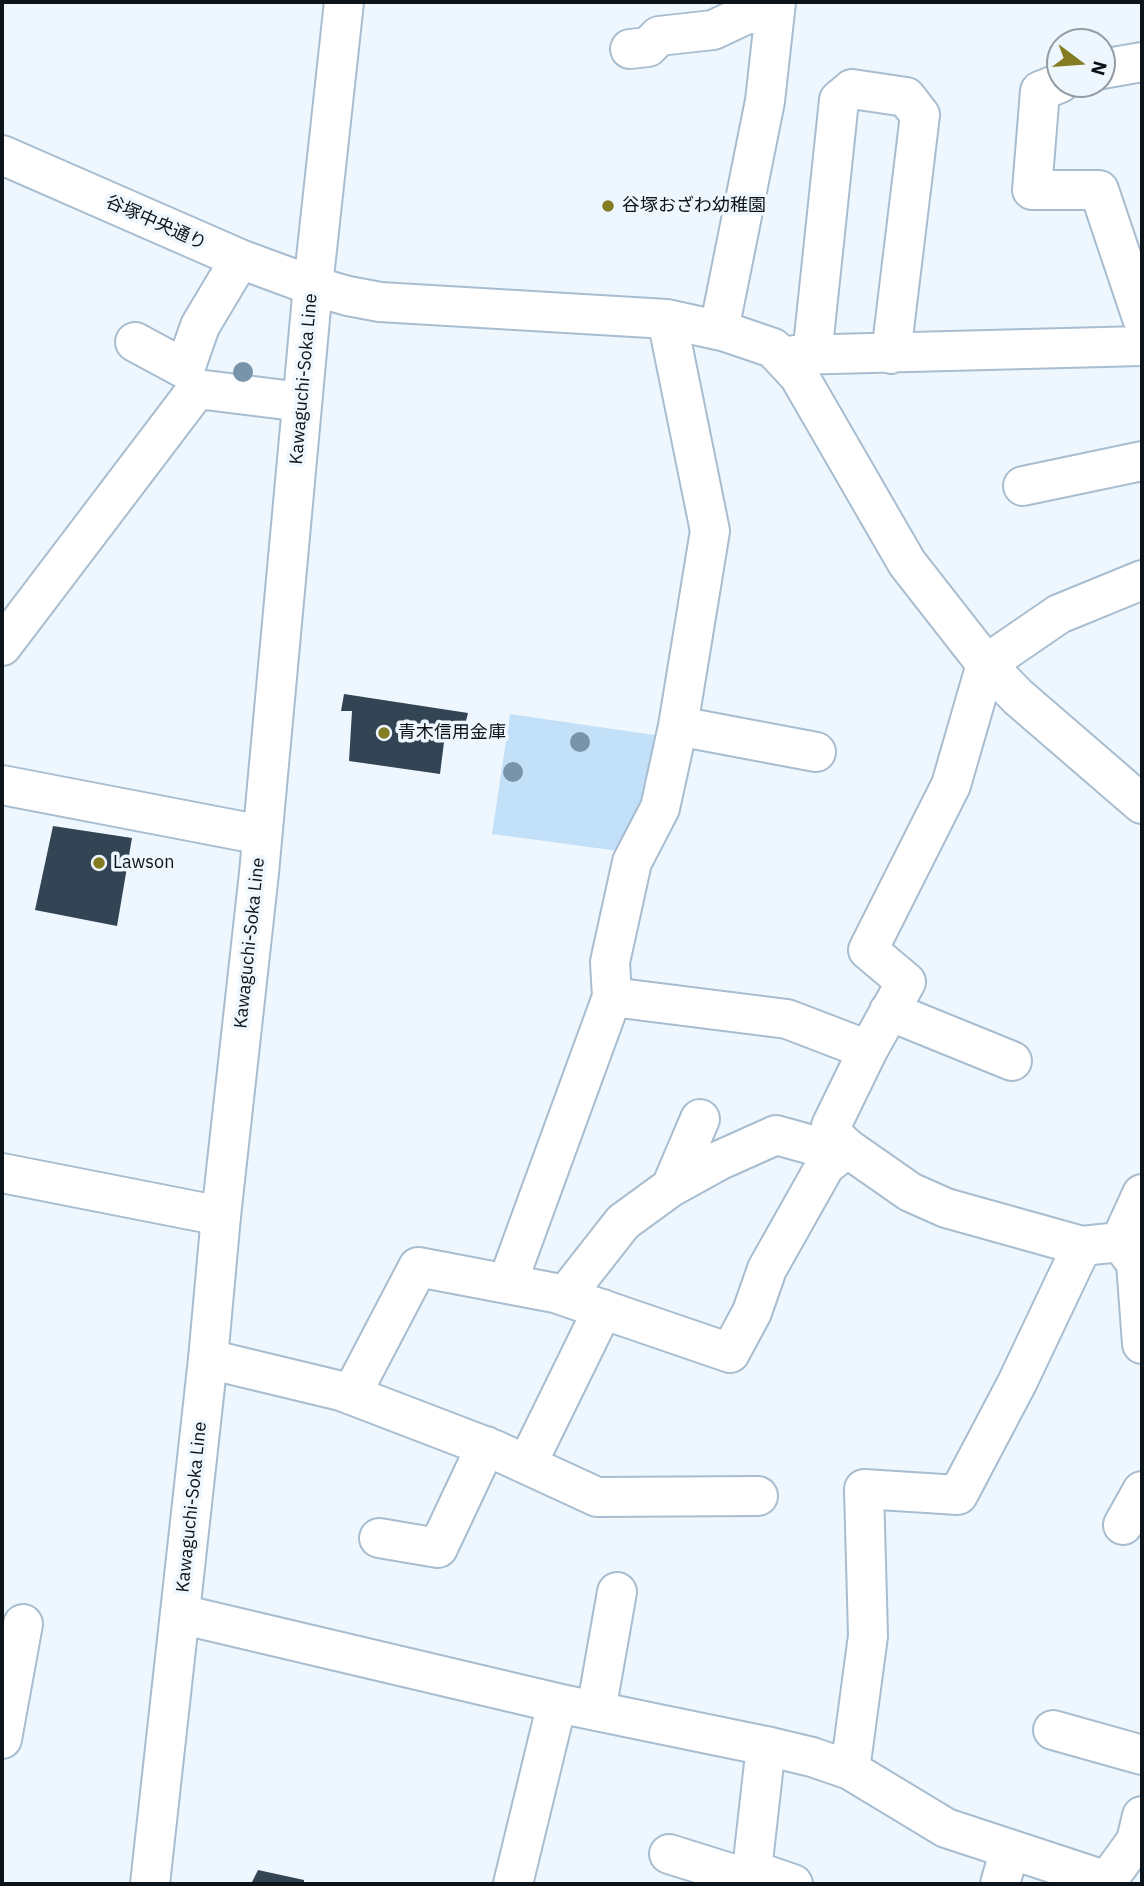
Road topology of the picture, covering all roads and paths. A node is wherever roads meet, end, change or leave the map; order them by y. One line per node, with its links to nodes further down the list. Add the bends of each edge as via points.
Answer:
1 (344, 2): 10 (street, Kawaguchi-Soka Line)
2 (775, 8): 3 (street, via 747,14 713,30 659,36 648,47); 13 (street, via 765,101)
3 (630, 49)
4 (1142, 62): 5 (street)
5 (1116, 67)
6 (1046, 89): 8 (street, via 1040,92 1032,190 1099,190)
7 (2, 155): 9 (street, 谷塚中央通り)
8 (1131, 248): 12 (street)
9 (240, 259): 10 (street, 谷塚中央通り); 14 (street, via 200,326 185,369)
10 (313, 286): 11 (street, 谷塚中央通り, via 380,302); 18 (street, Kawaguchi-Soka Line)
11 (667, 318): 13 (street, 谷塚中央通り); 24 (street, via 710,531)
12 (1142, 318)
13 (719, 330): 17 (street, 谷塚中央通り)
14 (135, 342)
15 (1142, 346): 16 (street)
16 (891, 354): 17 (street); 17 (street, via 920,115 906,97 852,89 839,100)
17 (798, 358): 23 (street, via 799,376 907,563)
18 (302, 401): 22 (street, via 197,389); 28 (street, Kawaguchi-Soka Line)
19 (1142, 461): 20 (street)
20 (1023, 486)
21 (1142, 580): 23 (street, via 1059,614)
22 (2, 646)
23 (986, 664): 27 (street); 30 (street, via 951,785 868,950 906,982)
24 (678, 726): 25 (street); 29 (street, via 660,808 632,862 610,962)
25 (816, 752)
26 (2, 785): 28 (street)
27 (1142, 804)
28 (262, 835): 38 (street, Kawaguchi-Soka Line)
29 (612, 997): 31 (street, via 787,1019); 41 (street)
30 (889, 1011): 31 (street); 32 (street)
31 (868, 1050): 34 (street, via 831,1126 833,1135)
32 (1012, 1061)
33 (700, 1119): 36 (street)
34 (847, 1148): 36 (street, via 776,1135); 40 (street, via 910,1192 946,1208); 44 (street, via 825,1166 767,1269 730,1353)
35 (2, 1173): 38 (street)
36 (671, 1187): 43 (street, via 623,1222)
37 (1142, 1194): 39 (street)
38 (220, 1216): 46 (street, Kawaguchi-Soka Line)
39 (1120, 1242): 40 (street); 42 (street, via 1136,1263)
40 (1082, 1246): 63 (street, via 958,1495 864,1489 867,1636)
41 (507, 1284): 43 (street); 47 (street, via 418,1267)
42 (1140, 1289): 45 (street)
43 (565, 1296): 44 (street)
44 (603, 1309): 49 (street)
45 (1142, 1344)
46 (208, 1359): 47 (street); 55 (street, Kawaguchi-Soka Line)
47 (351, 1395): 48 (street)
48 (486, 1446): 49 (street); 53 (street, via 438,1548)
49 (527, 1464): 51 (street, via 597,1497)
50 (1142, 1491): 52 (street)
51 (758, 1496)
52 (1124, 1525)
53 (379, 1538)
54 (617, 1592): 58 (street)
55 (180, 1614): 57 (street); 68 (street, Kawaguchi-Soka Line)
56 (23, 1624): 60 (street)
57 (557, 1703): 58 (street); 69 (street)
58 (596, 1711): 61 (street)
59 (1053, 1730): 62 (street)
60 (2, 1739)
61 (766, 1746): 63 (street); 67 (street)
62 (1142, 1755)
63 (850, 1770): 66 (street)
64 (1142, 1816): 66 (street, via 1136,1841 1107,1881)
65 (669, 1854): 67 (street)
66 (1005, 1867)
67 (750, 1878): 70 (street)
68 (150, 1884)
69 (513, 1884)
70 (793, 1884)

